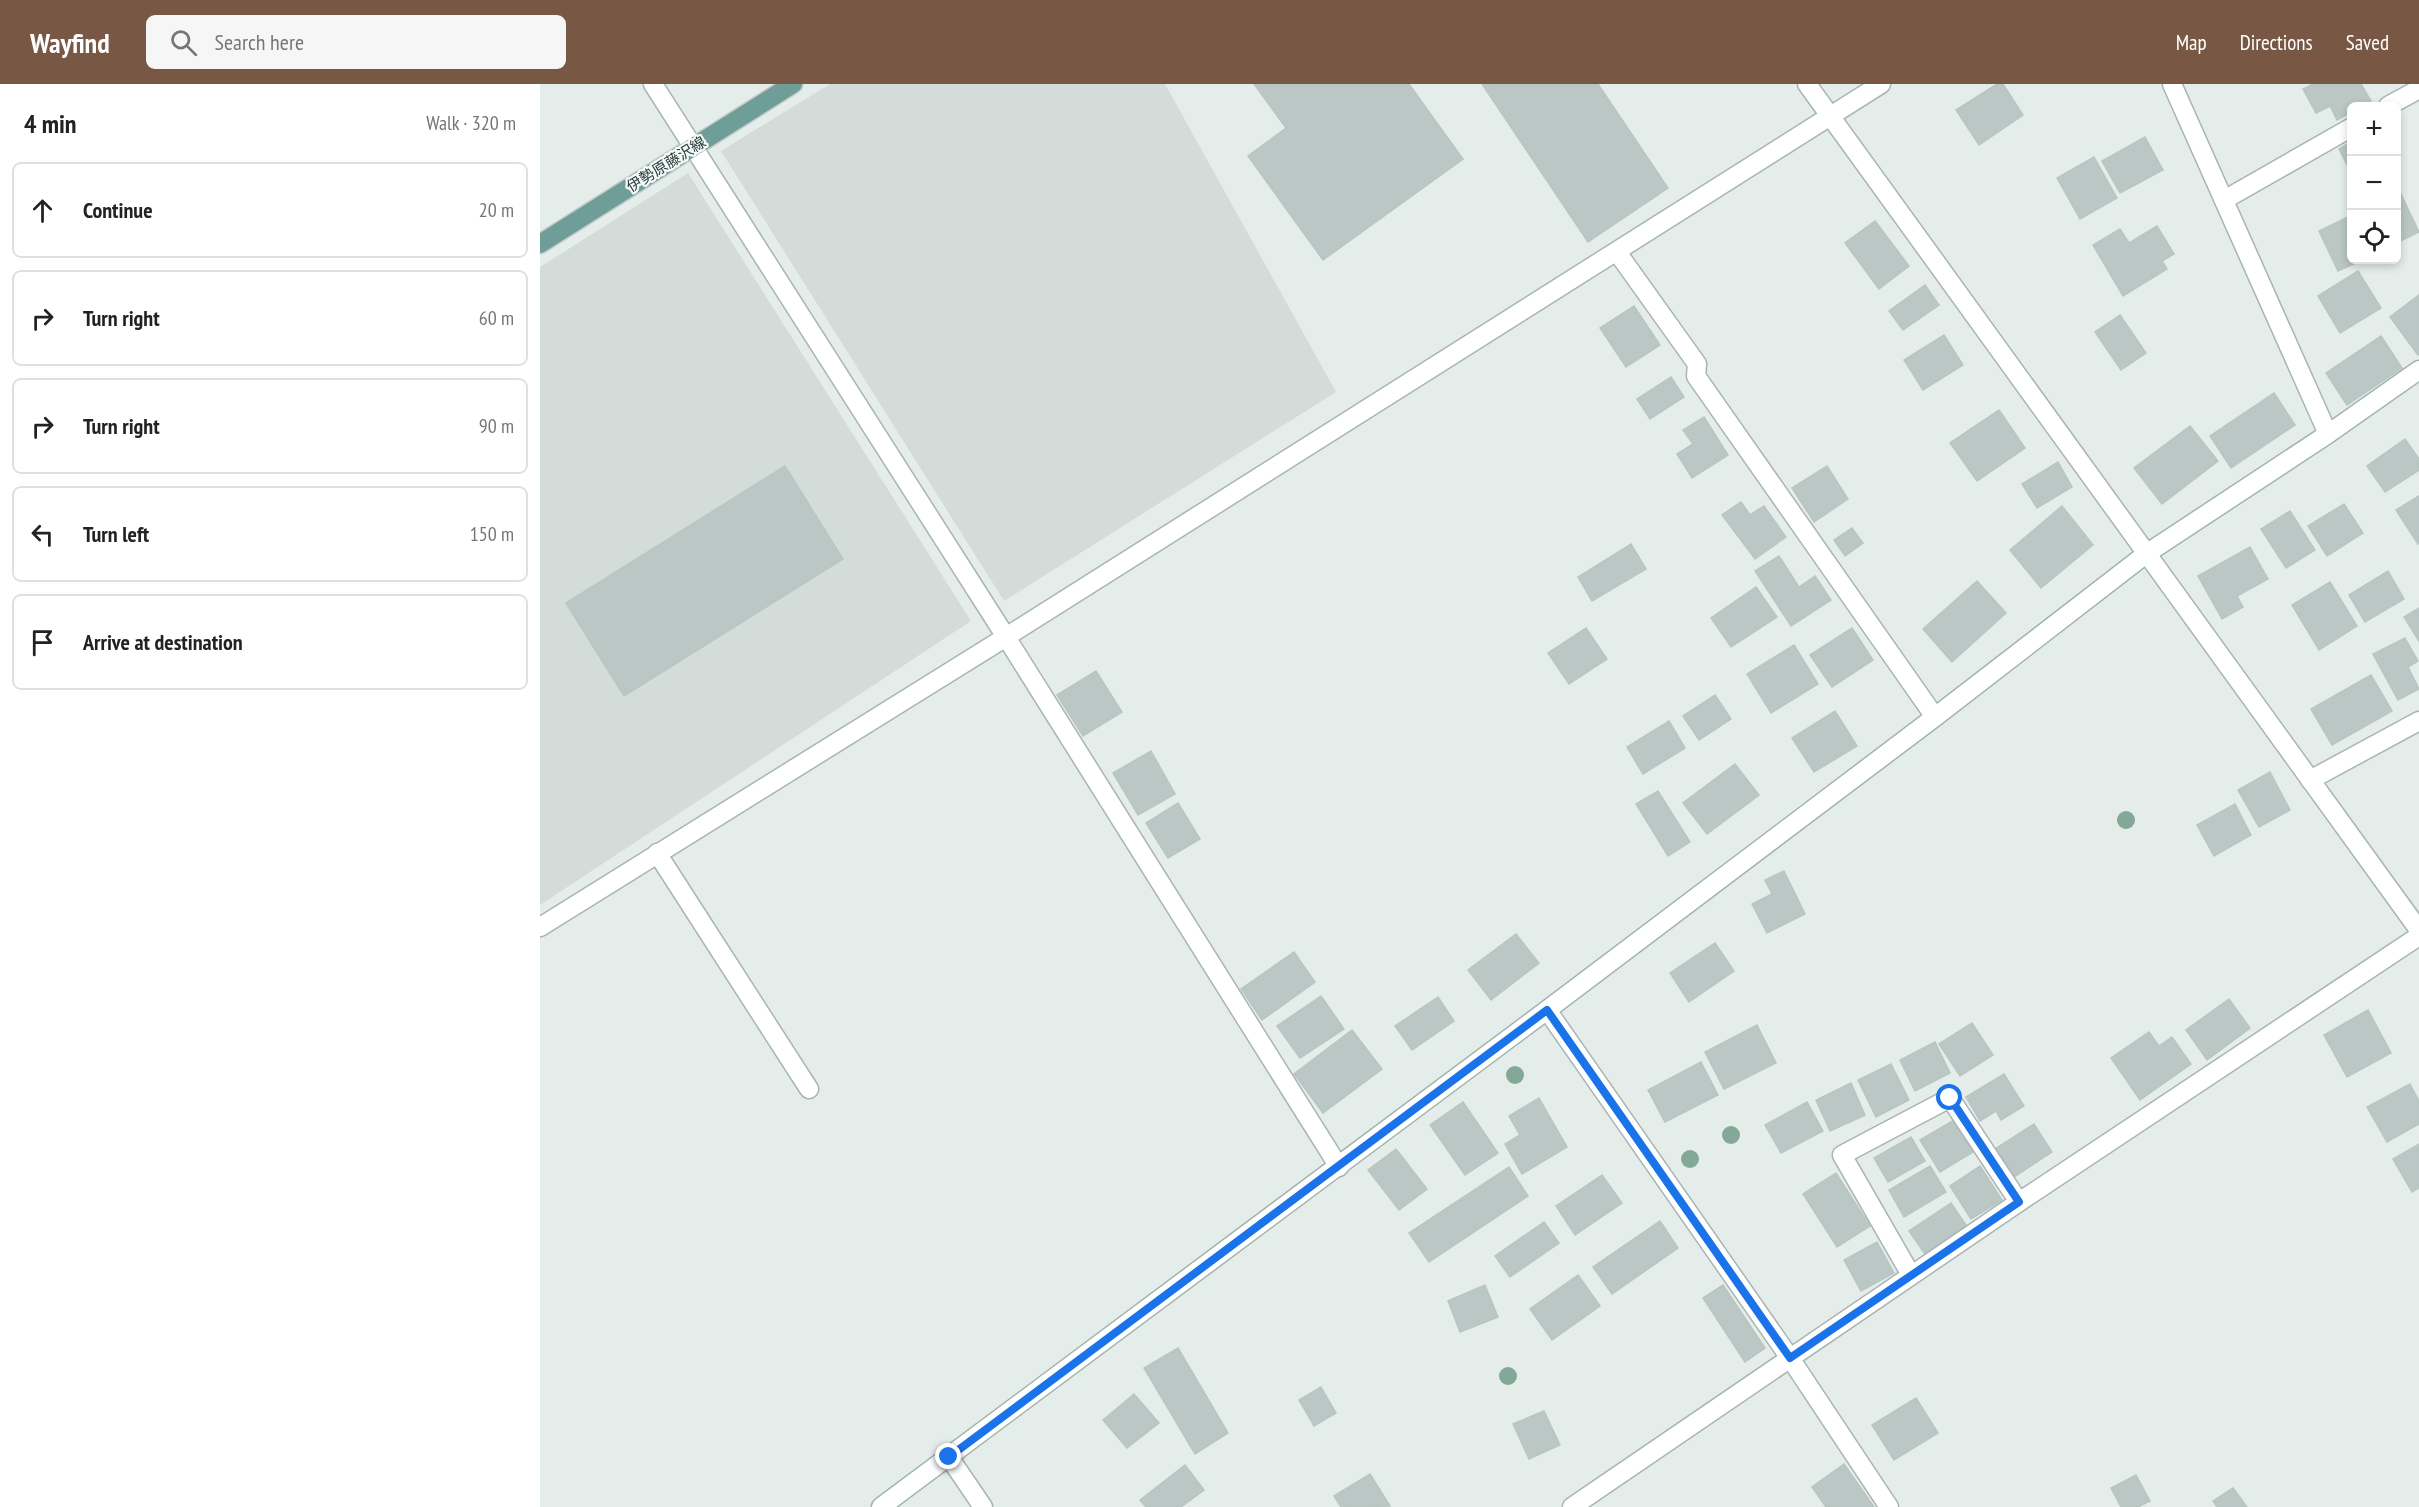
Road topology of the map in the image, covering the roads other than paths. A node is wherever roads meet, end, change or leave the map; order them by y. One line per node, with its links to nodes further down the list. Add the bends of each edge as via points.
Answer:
1 (653, 84): 10 (street)
2 (793, 84): 10 (main road, 伊勢原藤沢線)
3 (1807, 84): 8 (street)
4 (1881, 84): 8 (street)
5 (2172, 84): 11 (street)
6 (2419, 89): 7 (street)
7 (2395, 102)
8 (1830, 117): 13 (street); 16 (street)
9 (2347, 130): 11 (street)
10 (692, 147): 12 (main road, 伊勢原藤沢線); 17 (street)
11 (2224, 200): 15 (street)
12 (540, 244)
13 (1617, 252): 17 (street); 18 (street, via 1697,364 1696,376)
14 (2419, 370): 15 (street)
15 (2328, 434): 16 (street)
16 (2146, 554): 18 (street); 20 (street)
17 (1006, 637): 21 (street); 27 (street)
18 (1935, 717): 25 (street)
19 (2419, 721): 20 (street)
20 (2310, 780): 23 (street)
21 (657, 853): 22 (street); 26 (street)
22 (540, 927)
23 (2419, 930)
24 (2419, 936): 28 (street)
25 (1547, 1010): 27 (street); 30 (street)
26 (809, 1089)
27 (1339, 1167): 31 (street)
28 (2019, 1202): 29 (street); 29 (street, via 1950,1098 1842,1155)
29 (1911, 1275): 30 (street)
30 (1790, 1358): 34 (street); 35 (street)
31 (949, 1457): 32 (street); 33 (street)
32 (881, 1507)
33 (983, 1507)
34 (1572, 1507)
35 (1889, 1507)

